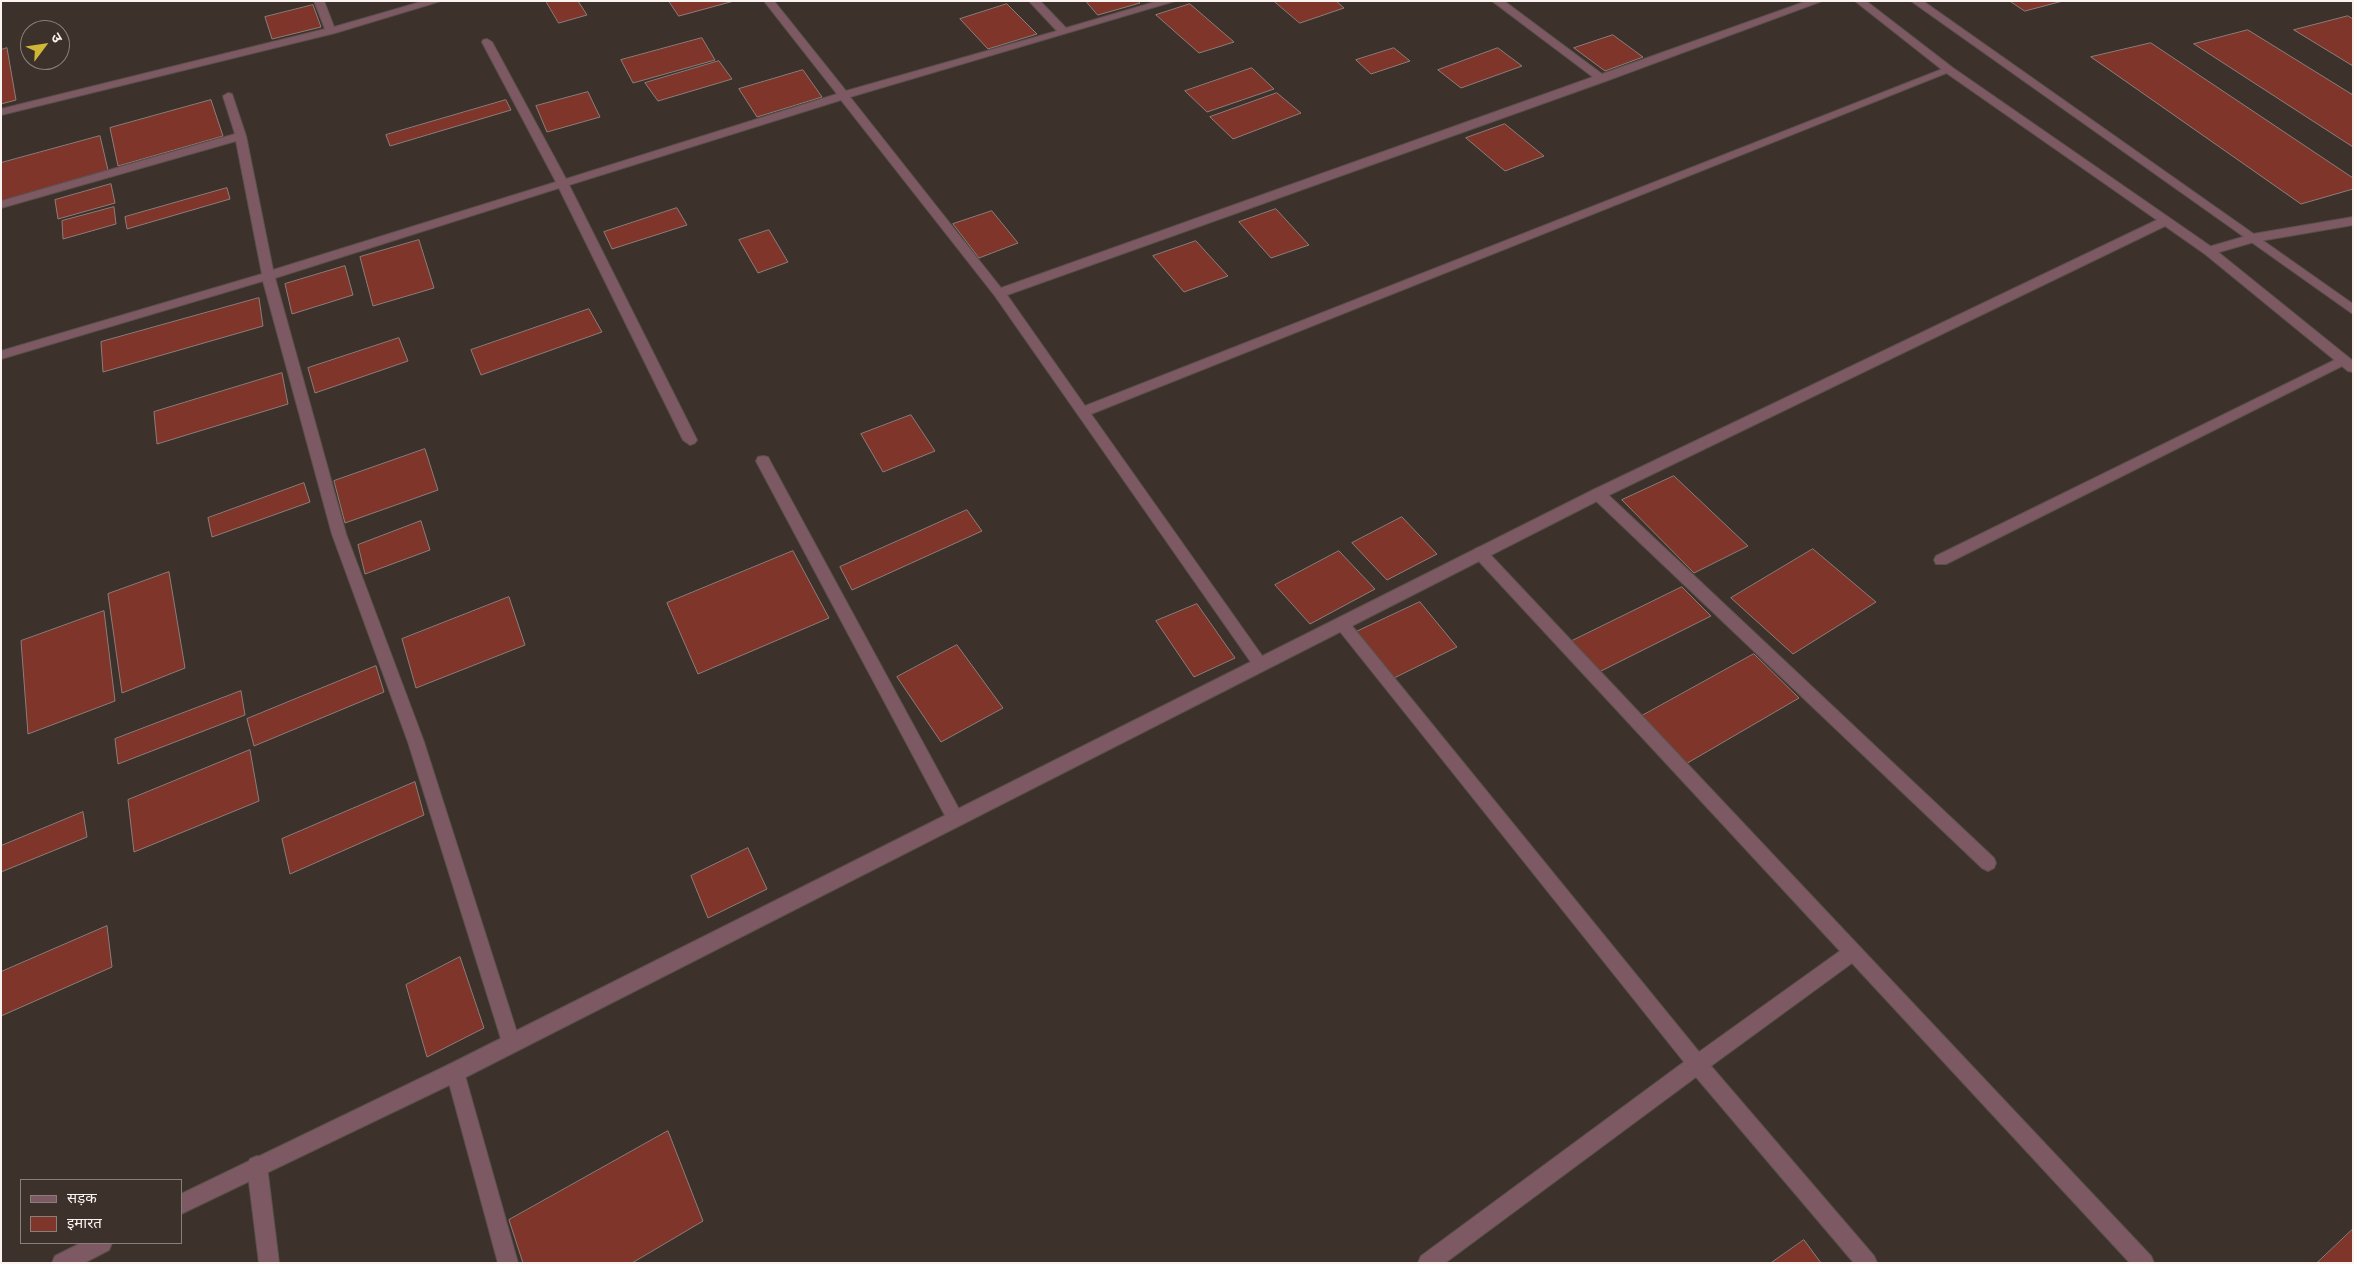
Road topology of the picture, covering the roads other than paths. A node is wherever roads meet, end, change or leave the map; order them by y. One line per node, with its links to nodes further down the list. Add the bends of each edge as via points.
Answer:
1 (319, 1): 10 (street)
2 (436, 1): 10 (street)
3 (769, 1): 15 (street)
4 (1034, 1): 11 (street)
5 (1170, 1): 11 (street)
6 (1497, 1): 14 (street)
7 (1818, 1): 14 (street)
8 (1860, 1): 13 (street)
9 (1916, 1): 23 (street)
10 (331, 32): 17 (street)
11 (1064, 32): 15 (street)
12 (487, 42): 19 (street)
13 (1950, 70): 21 (street); 30 (street)
14 (1602, 78): 26 (street)
15 (845, 95): 19 (street); 26 (street)
16 (228, 96): 18 (street)
17 (1, 112)
18 (241, 136): 20 (street); 25 (street)
19 (563, 184): 25 (street); 31 (street)
20 (1, 205)
21 (2166, 220): 24 (street); 33 (street)
22 (2353, 221): 23 (street)
23 (2253, 238): 24 (street); 27 (street)
24 (2209, 251): 29 (street)
25 (268, 276): 28 (street); 41 (street, via 339,534 416,742)
26 (999, 293): 30 (street)
27 (2353, 310)
28 (1, 354)
29 (2348, 364): 35 (street)
30 (1083, 412): 37 (street)
31 (690, 440)
32 (763, 461): 38 (street)
33 (1598, 494): 34 (street); 39 (street)
34 (1480, 553): 36 (street); 40 (street)
35 (1941, 560)
36 (1343, 625): 37 (street); 42 (street)
37 (1260, 664): 38 (street)
38 (955, 818): 41 (street)
39 (1988, 863)
40 (1853, 952): 42 (street); 52 (street)
41 (511, 1042): 43 (street)
42 (1698, 1064): 47 (street); 51 (street)
43 (455, 1072): 44 (street); 50 (street)
44 (258, 1166): 45 (street); 49 (street)
45 (182, 1204)
46 (100, 1244): 48 (street)
47 (1438, 1260)
48 (62, 1263)
49 (269, 1263)
50 (508, 1263)
51 (1867, 1263)
52 (2144, 1263)

